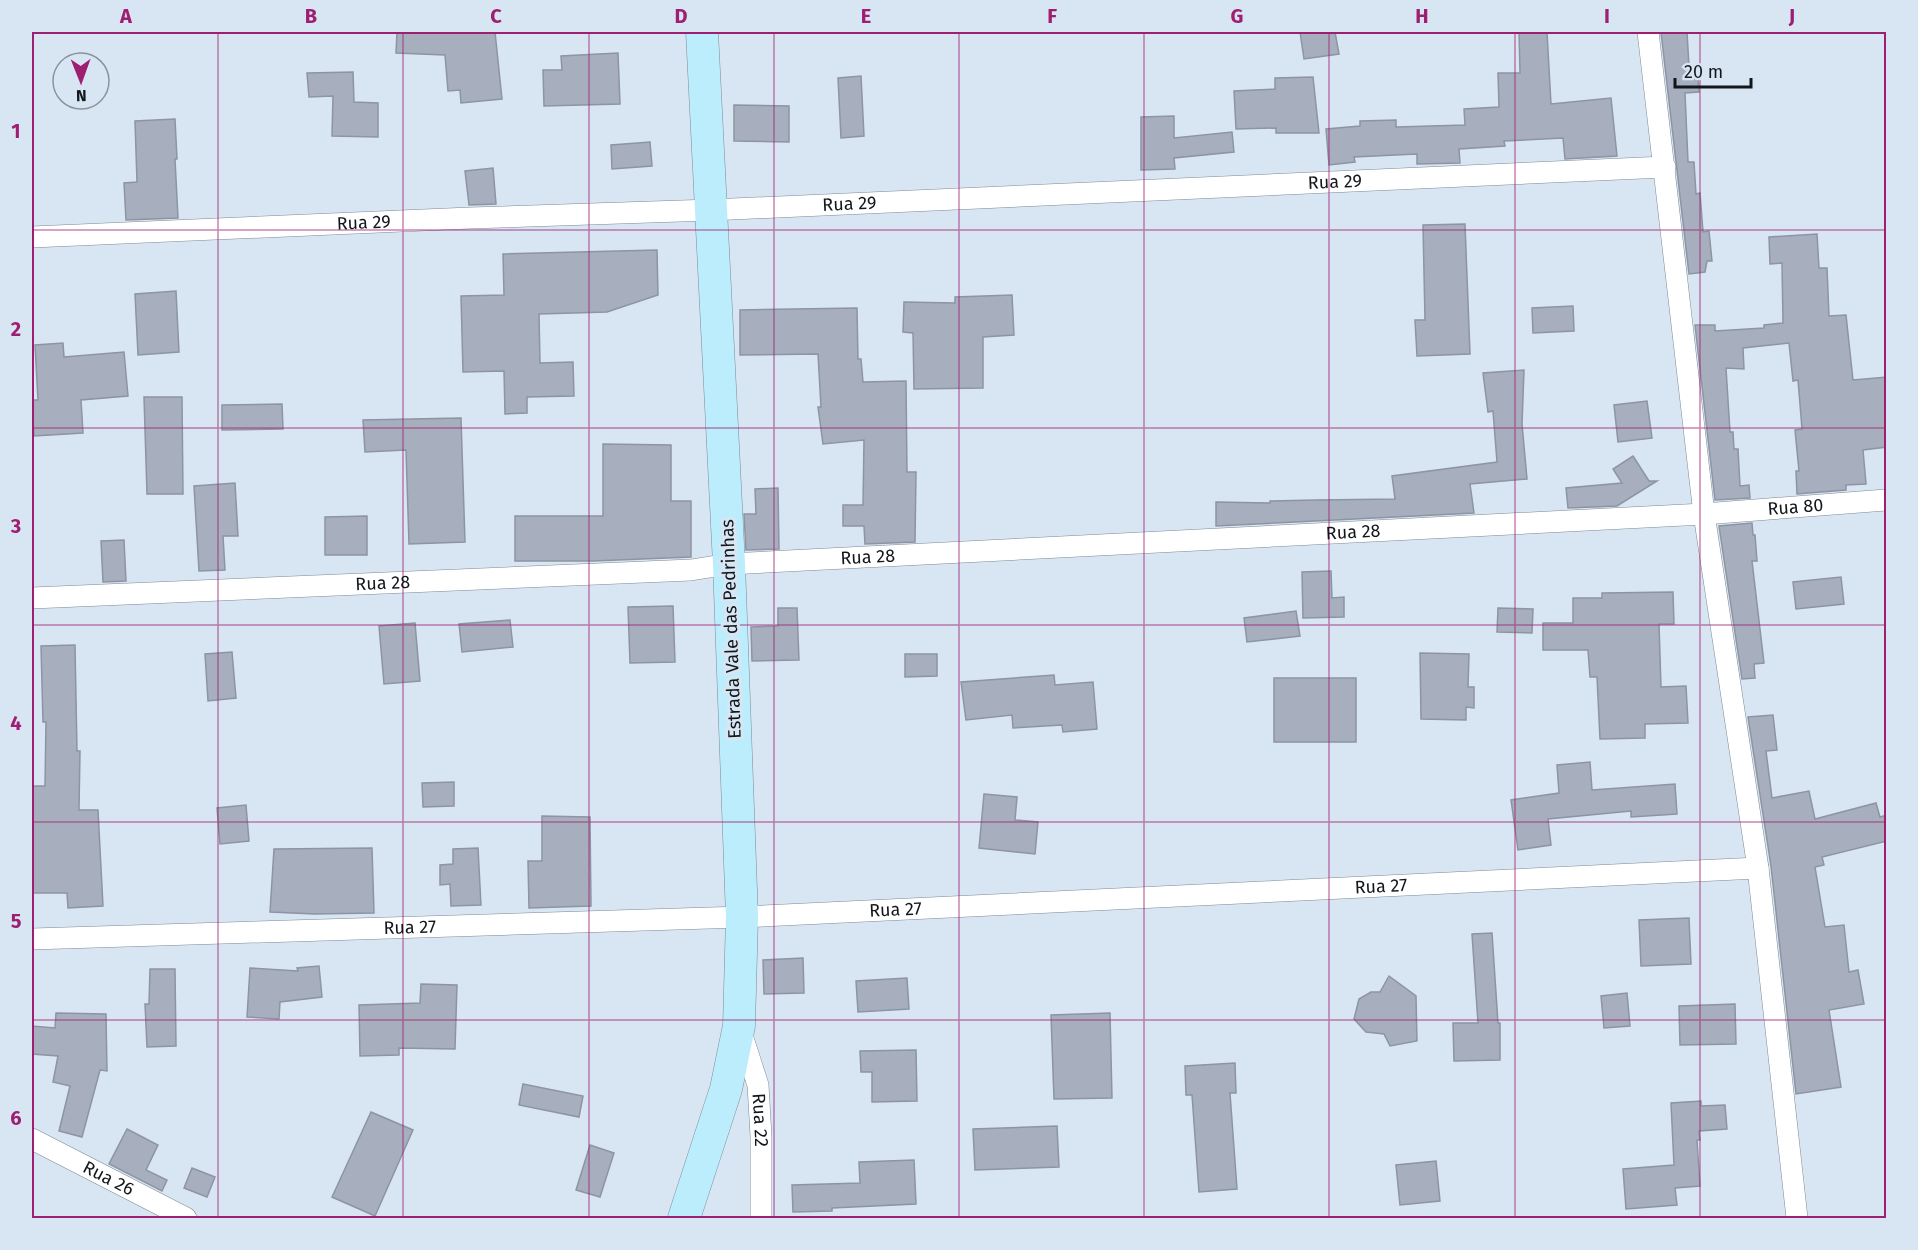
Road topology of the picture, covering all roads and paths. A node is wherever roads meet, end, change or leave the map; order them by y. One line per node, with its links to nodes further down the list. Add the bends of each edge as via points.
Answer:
1 (702, 32): 4 (main road, Estrada Vale das Pedrinhas)
2 (1648, 32): 3 (street)
3 (1665, 167): 4 (street, Rua 29); 7 (street)
4 (711, 210): 5 (street, Rua 29); 8 (main road, Estrada Vale das Pedrinhas)
5 (32, 237)
6 (1887, 500): 7 (street, Rua 80)
7 (1704, 514): 8 (street, Rua 28); 10 (street)
8 (729, 564): 9 (street, Rua 28, via 679,571); 11 (main road, Estrada Vale das Pedrinhas)
9 (32, 598)
10 (1758, 868): 11 (street, Rua 27); 18 (street)
11 (742, 917): 12 (street, Rua 27); 13 (main road, Estrada Vale das Pedrinhas)
12 (32, 939)
13 (739, 1026): 16 (main road, Estrada Vale das Pedrinhas, via 726,1089); 17 (street, Rua 22, via 758,1085)
14 (32, 1139): 15 (street, Rua 26)
15 (186, 1218)
16 (684, 1218)
17 (761, 1218)
18 (1797, 1218)

